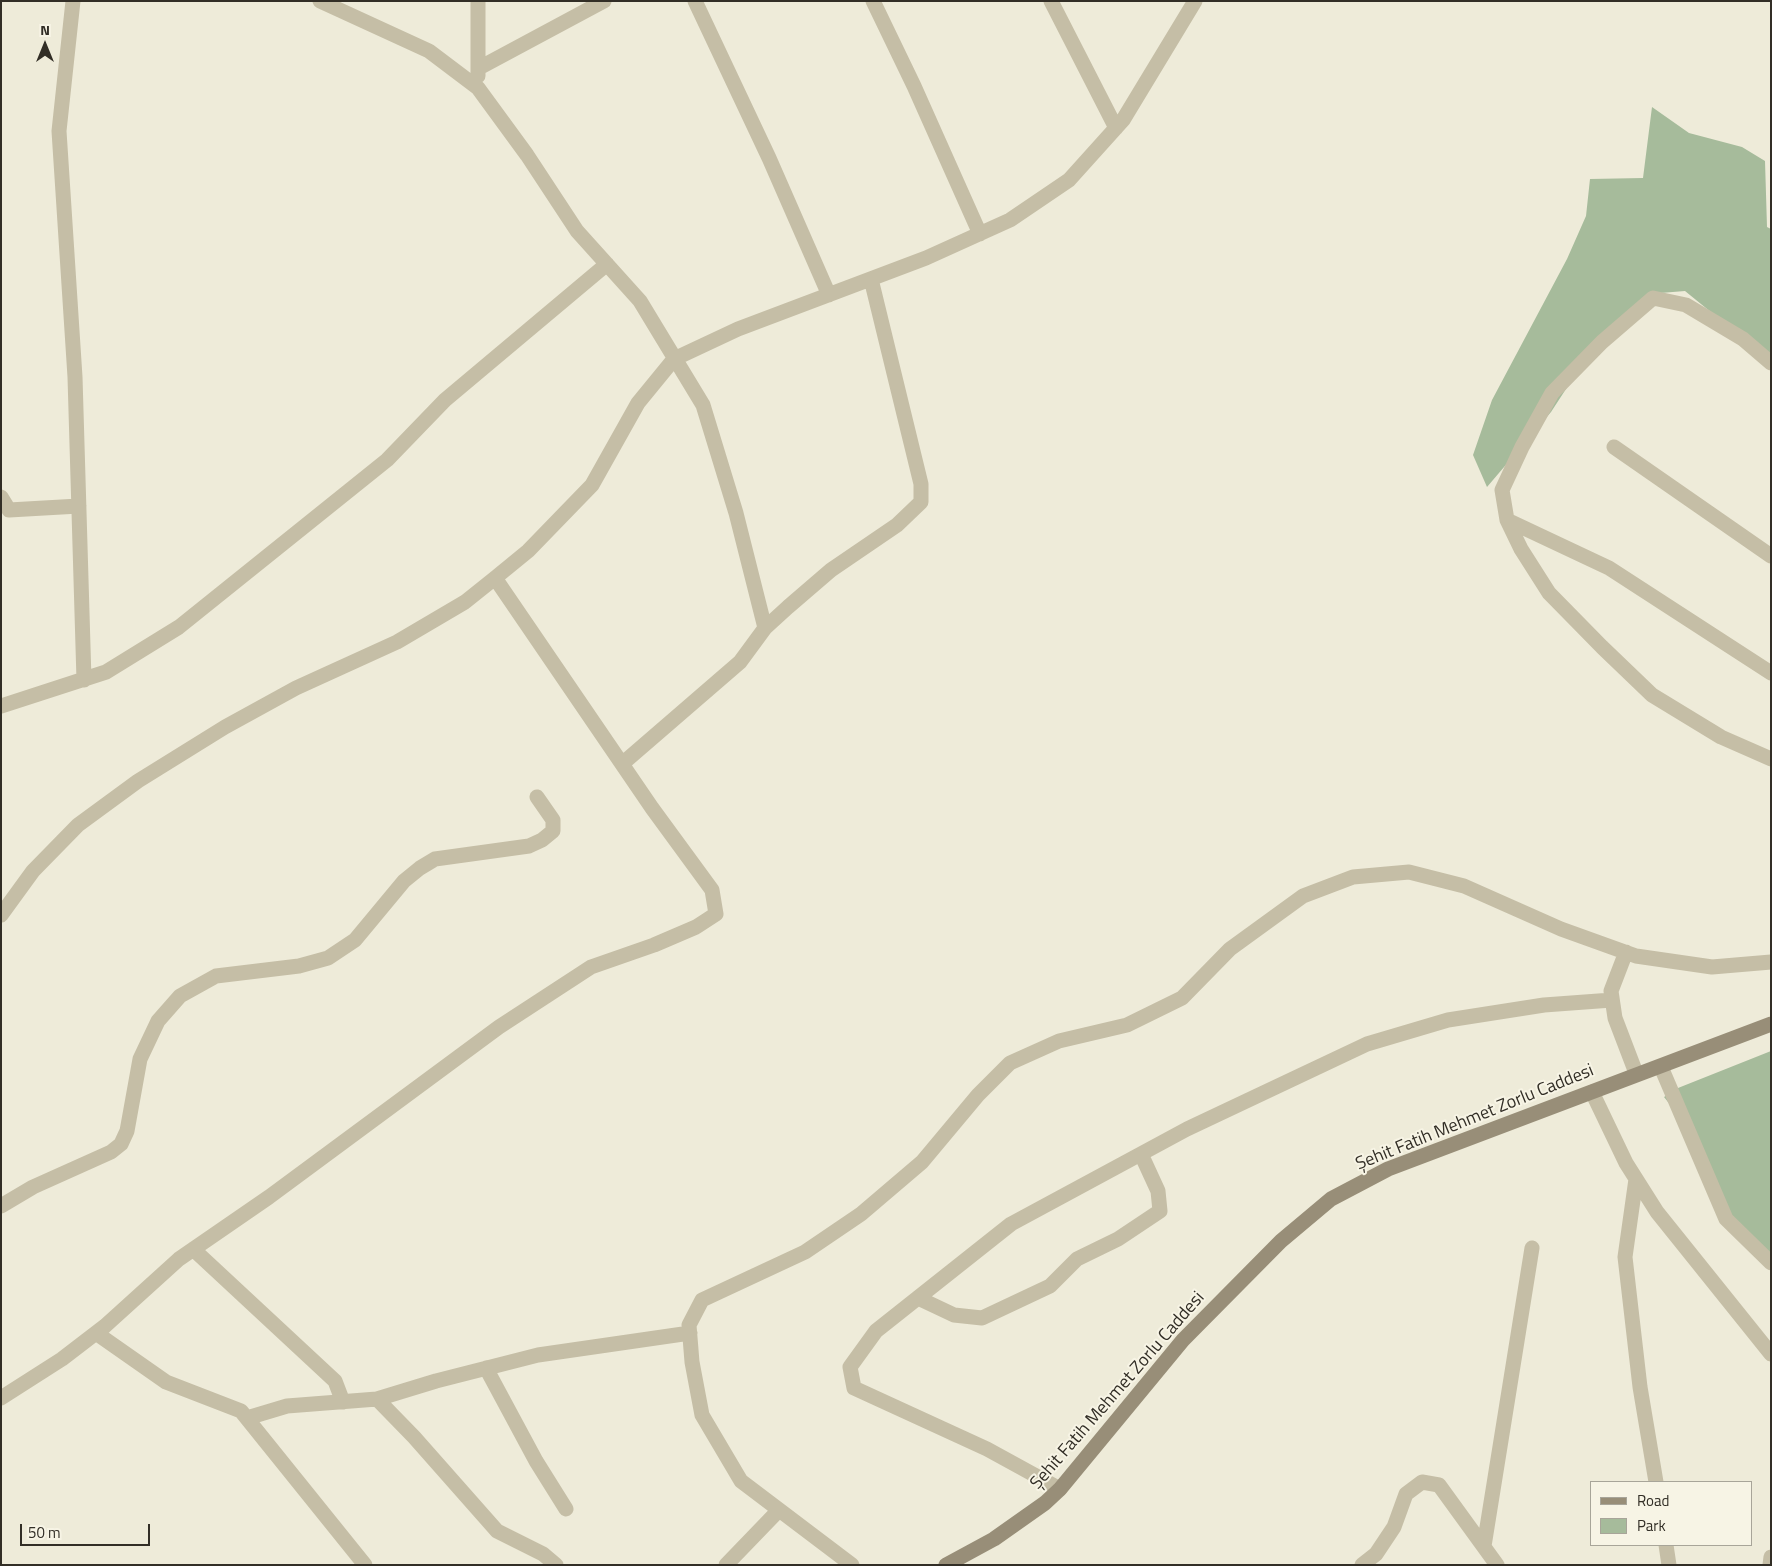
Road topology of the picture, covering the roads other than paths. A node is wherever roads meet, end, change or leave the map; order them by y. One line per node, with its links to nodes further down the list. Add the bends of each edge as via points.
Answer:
1 (73, 1): 20 (street, via 60,131 75,377)
2 (320, 1): 10 (street, via 429,51)
3 (478, 1): 9 (street)
4 (604, 1): 9 (street)
5 (695, 1): 15 (street)
6 (873, 1): 12 (street)
7 (1051, 1): 11 (street)
8 (1195, 1): 11 (street)
9 (478, 68): 10 (street)
10 (478, 88): 13 (street, via 577,231)
11 (1116, 128): 12 (street, via 1069,180 1010,220)
12 (980, 234): 14 (street)
13 (607, 264): 16 (street, via 640,301); 26 (street, via 445,400 387,460 179,627 106,672)
14 (871, 279): 15 (street); 24 (street, via 920,484 920,502 897,526 831,570)
15 (829, 295): 16 (street, via 738,329)
16 (674, 359): 23 (street, via 638,403 592,485 528,551); 24 (street, via 703,405 736,513)
17 (1771, 363): 21 (street, via 1743,339 1686,305 1653,298 1602,342 1552,393 1502,490)
18 (1614, 447): 22 (street)
19 (1, 498): 20 (street, via 9,510)
20 (79, 506): 26 (street)
21 (1507, 520): 25 (street, via 1609,568); 28 (street, via 1520,549 1549,592 1652,695 1721,737)
22 (1771, 556)
23 (495, 578): 29 (street); 31 (street, via 465,602 405,637 296,688 138,781 78,825 33,871)
24 (765, 628): 29 (street, via 740,662)
25 (1771, 673)
26 (84, 680): 27 (street)
27 (1, 706)
28 (1771, 759)
29 (622, 764): 43 (street, via 712,890 716,914 696,927 654,945 591,967 499,1027 269,1197)
30 (537, 797): 41 (street, via 553,820 553,832 542,840 529,846 435,859 404,881 355,940 328,958 299,966 216,976 180,996 158,1021 140,1059 128,1131 121,1144 111,1152 33,1187)
31 (1, 914)
32 (1626, 952): 33 (street, via 1712,967); 34 (street, via 1611,991); 47 (street, via 1561,929 1464,886 1409,872 1353,877 1303,896 1230,949 1182,998 1127,1025 1060,1041 1010,1063 978,1095 922,1162 861,1214 805,1252 702,1300 689,1325)
33 (1771, 962)
34 (1612, 1000): 37 (street, via 1615,1018); 39 (street, via 1544,1005 1448,1020 1367,1044 1186,1129)
35 (1771, 1024): 36 (main road, Şehit Fatih Mehmet Zorlu Caddesi)
36 (1661, 1067): 37 (main road, Şehit Fatih Mehmet Zorlu Caddesi); 44 (street, via 1726,1220)
37 (1636, 1073): 38 (main road, Şehit Fatih Mehmet Zorlu Caddesi)
38 (1592, 1092): 40 (street); 55 (main road, Şehit Fatih Mehmet Zorlu Caddesi, via 1388,1169 1331,1199 1281,1241 1183,1340)
39 (1141, 1154): 45 (street, via 1011,1224); 45 (street, via 1158,1191 1160,1211 1118,1239 1077,1259 1050,1286 982,1318 954,1315)
40 (1636, 1179): 48 (street, via 1657,1212); 54 (street, via 1625,1257 1640,1387)
41 (1, 1206)
42 (1532, 1248): 58 (street)
43 (193, 1249): 46 (street); 52 (street, via 335,1381)
44 (1771, 1263)
45 (918, 1298): 55 (street, via 876,1331 850,1367 854,1388 987,1449)
46 (96, 1333): 50 (street); 53 (street, via 166,1382 241,1411)
47 (690, 1333): 49 (street, via 538,1355); 57 (street, via 702,1415 741,1481)
48 (1771, 1354)
49 (486, 1368): 51 (street); 56 (street, via 536,1461)
50 (1, 1398)
51 (376, 1399): 52 (street); 62 (street, via 414,1436 497,1531 543,1554)
52 (343, 1402): 53 (street, via 287,1406)
53 (247, 1418): 61 (street)
54 (1656, 1481)
55 (1060, 1489): 65 (main road, Şehit Fatih Mehmet Zorlu Caddesi, via 994,1539)
56 (566, 1508)
57 (778, 1510): 63 (street); 64 (street)
58 (1484, 1546): 66 (street, via 1439,1485 1422,1482 1406,1494 1394,1527 1376,1554); 67 (street)
59 (1666, 1546): 68 (street)
60 (1771, 1557): 69 (street)
61 (365, 1565)
62 (556, 1565)
63 (726, 1565)
64 (852, 1565)
65 (946, 1565)
66 (1362, 1565)
67 (1497, 1565)
68 (1669, 1565)
69 (1770, 1565)

